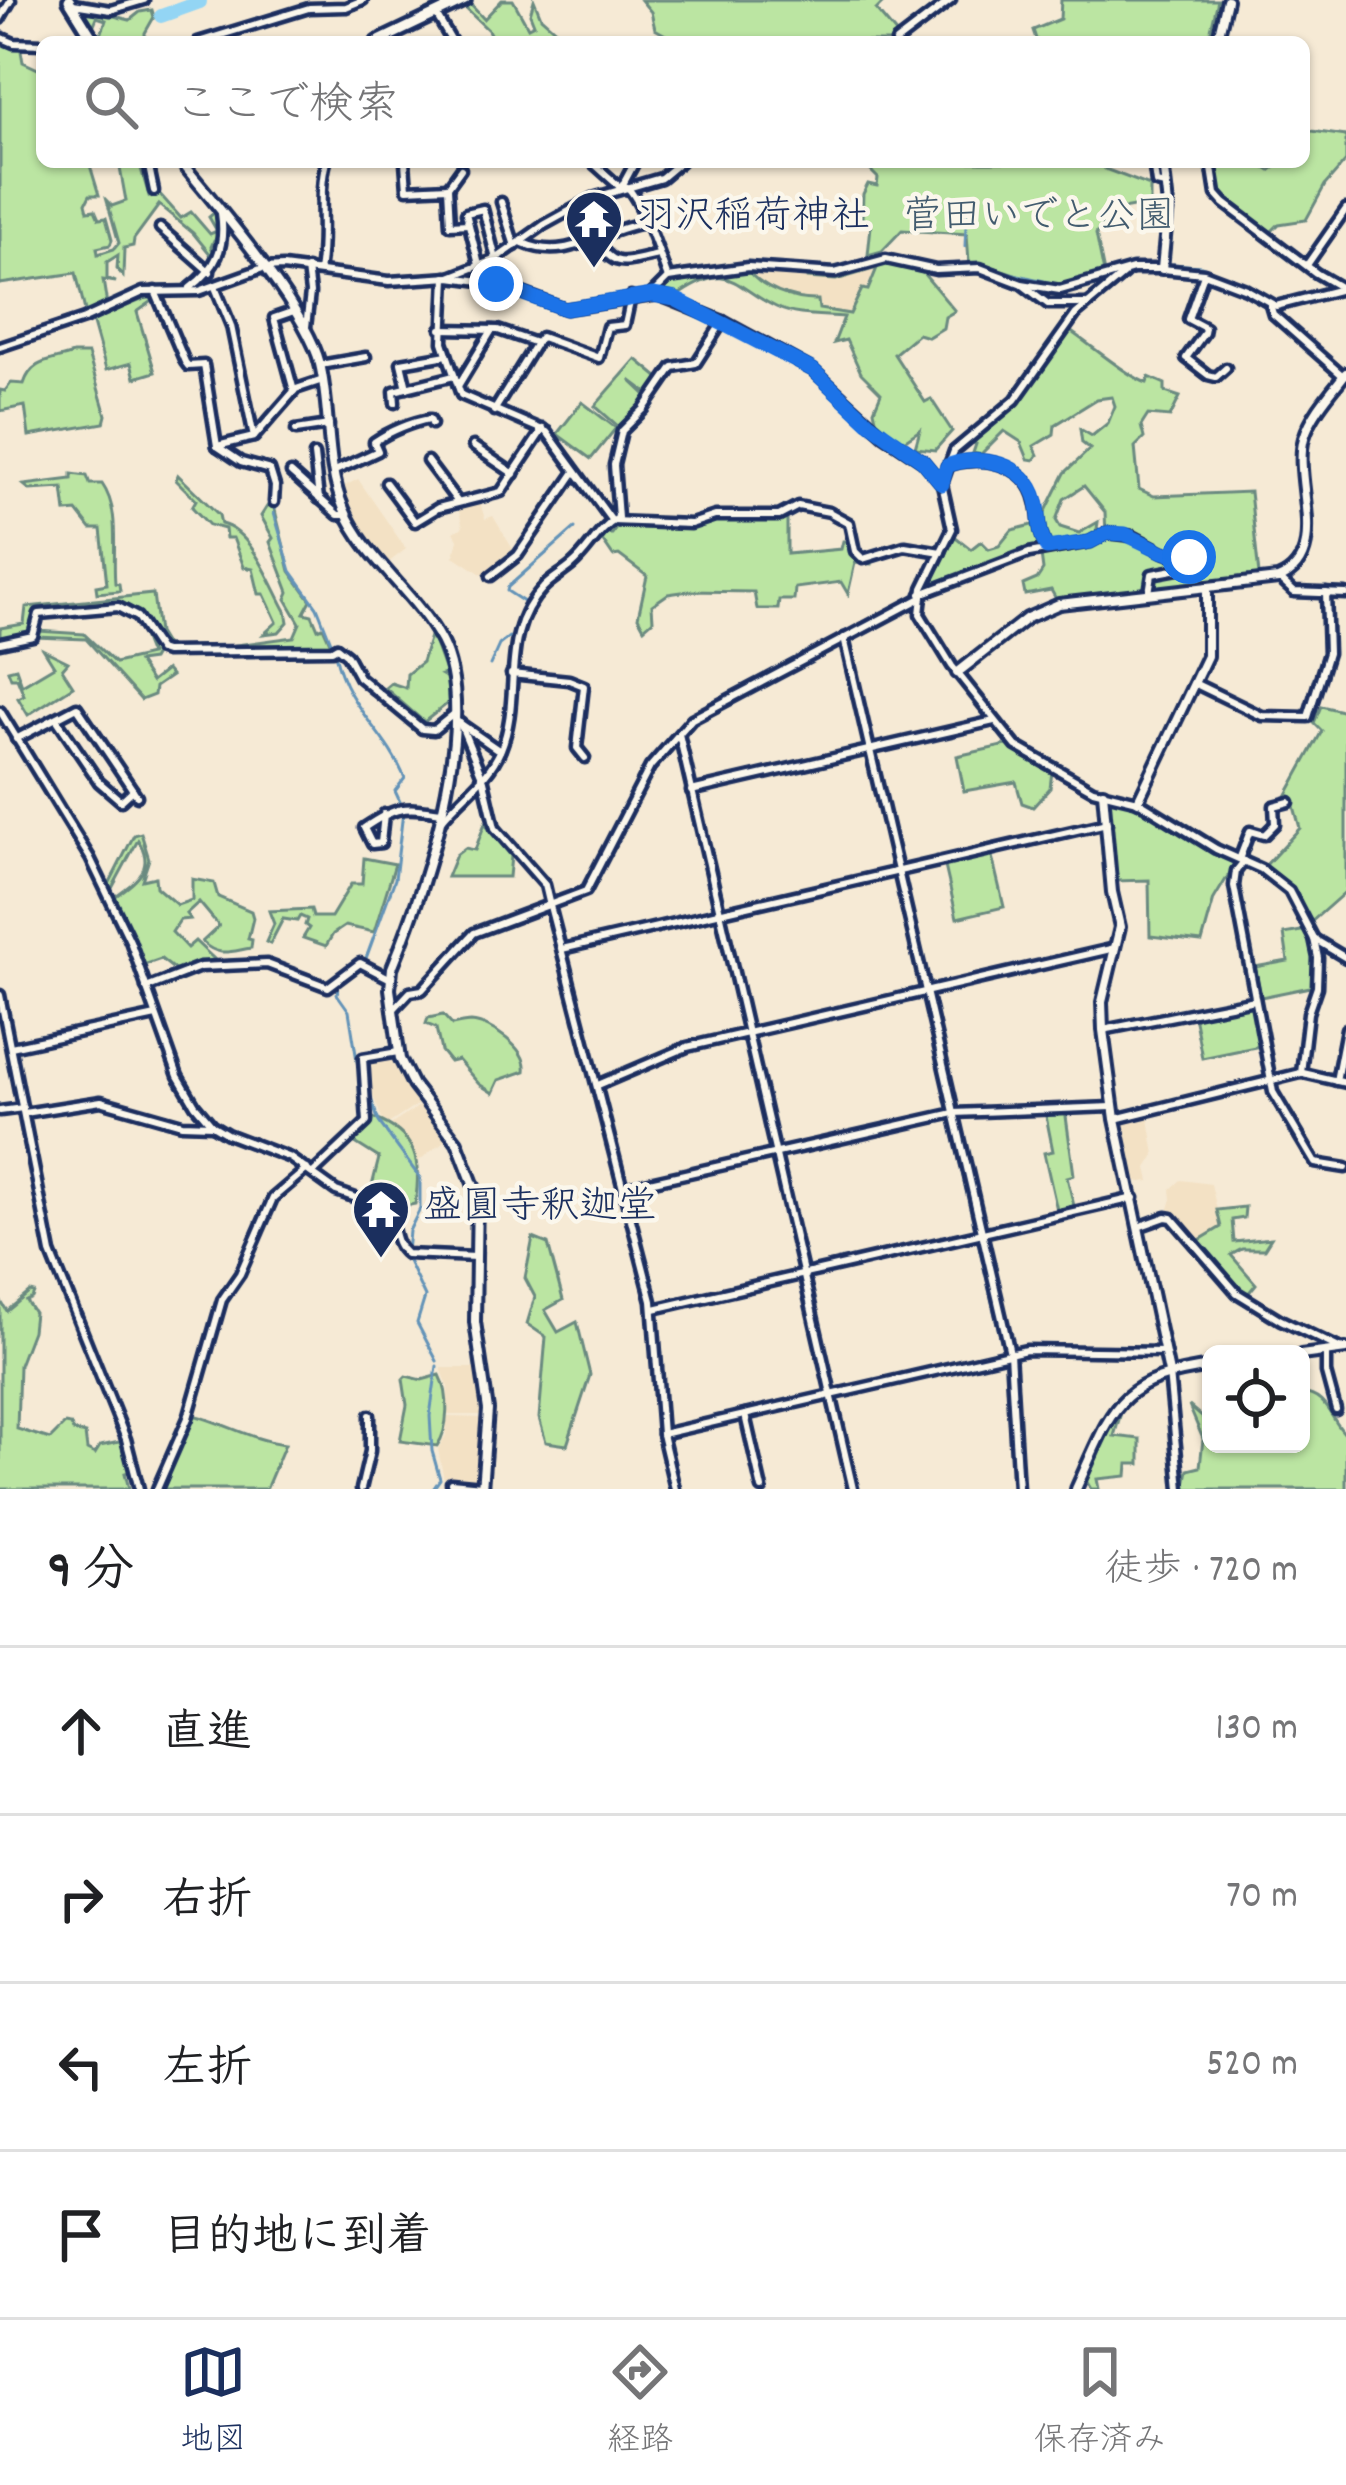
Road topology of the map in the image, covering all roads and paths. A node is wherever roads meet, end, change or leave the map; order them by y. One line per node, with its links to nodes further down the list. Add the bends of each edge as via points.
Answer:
1 (11, 0): 9 (street)
2 (145, 0): 6 (street, via 111,10)
3 (363, 0): 11 (street)
4 (951, 0): 14 (street)
5 (1227, 0): 15 (street)
6 (70, 2): 10 (main road)
7 (457, 2): 8 (main road)
8 (437, 16): 12 (main road); 13 (street)
9 (0, 20)
10 (91, 36)
11 (218, 36)
12 (391, 36)
13 (449, 36)
14 (904, 36)
15 (1218, 36)
16 (0, 37): 17 (street)
17 (36, 44)
18 (149, 168): 32 (street)
19 (191, 168): 35 (street)
20 (324, 168): 50 (street)
21 (405, 168): 30 (street, via 407,189)
22 (600, 168): 31 (street)
23 (632, 168): 31 (street)
24 (673, 168): 31 (street)
25 (1154, 168): 29 (street, via 1156,183)
26 (1164, 168): 29 (street)
27 (1212, 168): 44 (street, via 1216,194)
28 (461, 169): 30 (street)
29 (1166, 185): 47 (street)
30 (448, 187): 37 (street, via 450,225)
31 (624, 187): 36 (street, via 639,199); 40 (street)
32 (154, 191)
33 (501, 202): 40 (street)
34 (1346, 209): 44 (street)
35 (221, 213): 45 (street); 49 (street, via 222,241)
36 (645, 223): 39 (street); 41 (street)
37 (468, 224): 42 (street, via 466,213 483,209); 43 (street)
38 (160, 228): 49 (street)
39 (595, 237): 40 (street, via 555,251); 41 (street, via 614,262)
40 (518, 244): 42 (street)
41 (659, 255): 53 (street)
42 (496, 259): 43 (street)
43 (479, 265): 52 (street)
44 (1306, 266): 56 (street)
45 (263, 268): 46 (street); 55 (street); 63 (street)
46 (307, 269): 50 (street); 65 (street)
47 (1162, 269): 48 (street); 51 (street)
48 (1127, 271): 54 (street, via 1074,289); 61 (street)
49 (210, 272): 57 (street)
50 (319, 272): 52 (street, via 389,281)
51 (1204, 273): 62 (street); 73 (street, via 1188,319 1204,333 1186,358 1208,376)
52 (448, 277): 60 (street, via 565,309); 66 (street)
53 (668, 278): 54 (street, via 748,267 835,273 886,259 936,270 980,268); 59 (street)
54 (1022, 284): 61 (street, via 1048,304)
55 (215, 286): 57 (street); 85 (street)
56 (1344, 288): 62 (street)
57 (187, 290): 58 (street)
58 (155, 291): 69 (street); 86 (street, via 184,362 204,365)
59 (653, 295): 60 (street); 64 (street)
60 (631, 297): 68 (street, via 626,325 607,327 598,358 541,338)
61 (1085, 304): 90 (street, via 1015,400)
62 (1270, 304): 74 (street)
63 (294, 311): 65 (street); 78 (street, via 274,318)
64 (724, 321): 96 (street, via 813,370); 101 (street, via 696,363 674,367 622,431)
65 (306, 328): 72 (street)
66 (441, 329): 67 (street); 70 (street)
67 (492, 330): 68 (street); 76 (street)
68 (536, 343): 80 (street)
69 (0, 346)
70 (447, 355): 76 (street); 77 (street, via 401,363)
71 (365, 357): 72 (street)
72 (320, 364): 75 (street)
73 (1226, 368)
74 (1345, 375): 105 (street, via 1305,436 1305,553)
75 (323, 380): 78 (street); 82 (street)
76 (456, 381): 77 (street); 80 (street, via 466,399)
77 (407, 388): 79 (street, via 394,391)
78 (294, 391): 85 (street)
79 (395, 403)
80 (494, 410): 83 (street)
81 (432, 424): 91 (street, via 416,421 386,434 374,442 378,451)
82 (329, 425): 84 (street); 91 (street)
83 (543, 429): 92 (street); 94 (street)
84 (296, 430)
85 (254, 437): 86 (street)
86 (217, 446): 98 (street, via 270,470)
87 (472, 446): 94 (street)
88 (314, 454): 97 (street)
89 (427, 460): 99 (street)
90 (947, 466): 96 (street); 102 (street, via 985,460 1021,476 1034,494)
91 (335, 471): 100 (street)
92 (575, 471): 101 (street); 104 (street, via 518,555)
93 (291, 473): 97 (street)
94 (514, 474): 99 (street, via 501,492)
95 (386, 483): 99 (street, via 415,522)
96 (942, 484): 103 (street, via 952,521)
97 (319, 499): 100 (street)
98 (274, 502)
99 (458, 502)
100 (347, 515): 117 (street, via 441,640 454,676)
101 (612, 521): 103 (street, via 691,524 798,506 849,523 863,559 904,546); 114 (street, via 540,591 515,638)
102 (1047, 548): 107 (street, via 1125,534 1192,560 1152,574); 110 (street)
103 (940, 552): 110 (street)
104 (491, 576)
105 (1280, 579): 106 (street); 108 (street, via 1294,592)
106 (1207, 587): 107 (street); 115 (street, via 1209,647)
107 (1148, 593): 113 (street, via 1039,611)
108 (1326, 593): 109 (street); 115 (street, via 1328,653 1308,717 1262,716)
109 (1346, 594)
110 (921, 596): 111 (street); 113 (street, via 924,626)
111 (844, 638): 120 (street, via 710,707); 122 (street)
112 (0, 643): 117 (street, via 33,635 39,614 112,605 137,616 165,652 337,647 422,729)
113 (957, 673): 119 (street)
114 (512, 674): 123 (street); 124 (street, via 584,686 577,748)
115 (1196, 684): 128 (street)
116 (0, 711): 121 (street)
117 (456, 719): 123 (street); 125 (street); 130 (street)
118 (57, 720): 118 (street, via 99,782 121,801 135,793 77,707); 121 (street)
119 (994, 721): 122 (street); 127 (street, via 1026,754)
120 (680, 734): 126 (street); 136 (street, via 638,788 591,885)
121 (16, 740): 143 (street, via 90,858)
122 (870, 750): 126 (street); 135 (street)
123 (500, 752): 125 (street)
124 (585, 758)
125 (484, 781): 132 (street); 136 (street, via 497,834 545,885)
126 (691, 791): 137 (street)
127 (1103, 792): 128 (street); 133 (street)
128 (1138, 801): 134 (street)
129 (1289, 802): 134 (street, via 1274,806 1275,824 1264,835 1250,831)
130 (441, 812): 131 (street, via 405,806); 132 (street)
131 (384, 814): 131 (street, via 381,844 372,844 364,828)
132 (440, 823): 142 (street)
133 (1107, 823): 135 (street); 139 (street, via 1120,924)
134 (1242, 860): 138 (street, via 1289,892); 146 (street, via 1234,878)
135 (899, 871): 137 (street); 144 (street)
136 (549, 902): 140 (street); 147 (street, via 474,933)
137 (720, 912): 140 (street); 151 (street)
138 (1314, 939): 141 (street); 154 (street, via 1318,987)
139 (1115, 948): 144 (street); 150 (street)
140 (562, 949): 158 (street)
141 (1346, 958)
142 (389, 978): 143 (street, via 360,964 328,987 273,964 210,966); 147 (street)
143 (146, 988): 148 (street)
144 (927, 992): 151 (street); 162 (street)
145 (0, 995): 152 (street)
146 (1255, 1000): 150 (street); 156 (street)
147 (393, 1010): 153 (street)
148 (156, 1016): 152 (street); 164 (street, via 178,1076)
149 (1346, 1029): 155 (street)
150 (1103, 1030): 159 (street)
151 (748, 1032): 158 (street, via 687,1047); 165 (street)
152 (10, 1047): 160 (street)
153 (398, 1052): 167 (street, via 363,1058 367,1122); 172 (street, via 473,1179)
154 (1301, 1072): 155 (street); 156 (street)
155 (1336, 1081): 157 (street)
156 (1271, 1083): 163 (street); 166 (street, via 1315,1163)
157 (1346, 1083)
158 (597, 1085): 168 (street)
159 (1112, 1107): 162 (street); 163 (street)
160 (23, 1110): 161 (street); 164 (street, via 101,1101); 190 (street, via 51,1253)
161 (0, 1111)
162 (954, 1113): 165 (street); 171 (street)
163 (1115, 1119): 169 (street)
164 (212, 1125): 167 (street)
165 (776, 1154): 168 (street); 173 (street)
166 (1346, 1168)
167 (310, 1171): 172 (street, via 336,1191 384,1208 406,1254); 191 (street, via 273,1198 221,1300 188,1418)
168 (623, 1189): 174 (street)
169 (1135, 1198): 170 (street); 171 (street)
170 (1141, 1226): 175 (street, via 1172,1218 1237,1293); 176 (street)
171 (981, 1233): 173 (street); 178 (street)
172 (476, 1257): 189 (street, via 475,1322 488,1411)
173 (803, 1274): 174 (street); 182 (street)
174 (654, 1309): 186 (street)
175 (1344, 1349): 177 (street)
176 (1166, 1352): 178 (street); 181 (street)
177 (1326, 1352): 179 (street); 183 (street)
178 (1010, 1353): 182 (street); 196 (street)
179 (1310, 1354)
180 (1202, 1368): 181 (street)
181 (1169, 1373): 188 (street, via 1118,1404); 198 (street)
182 (831, 1395): 185 (street); 195 (street)
183 (1336, 1410)
184 (370, 1415): 192 (street)
185 (745, 1415): 186 (street); 194 (street)
186 (662, 1434): 193 (street)
187 (451, 1483): 189 (street)
188 (1078, 1484): 197 (street)
189 (482, 1488)
190 (140, 1489)
191 (157, 1489)
192 (361, 1489)
193 (675, 1489)
194 (762, 1489)
195 (853, 1489)
196 (1018, 1489)
197 (1087, 1489)
198 (1180, 1489)

